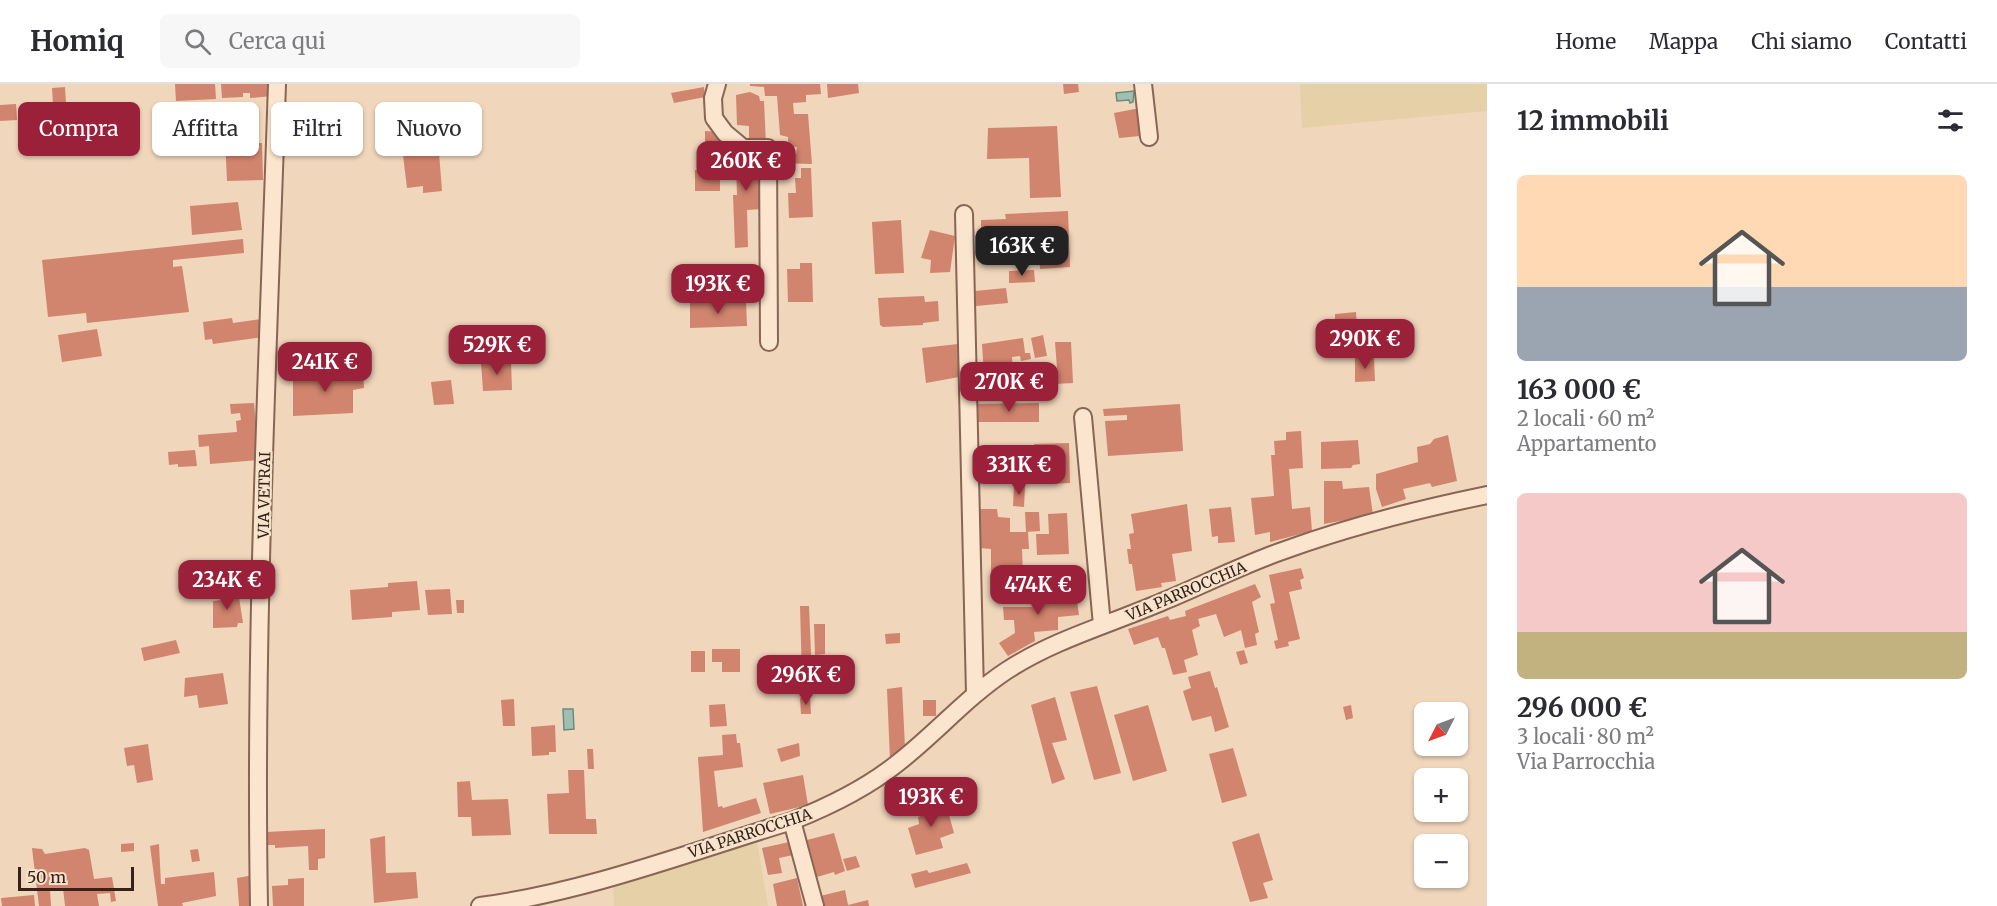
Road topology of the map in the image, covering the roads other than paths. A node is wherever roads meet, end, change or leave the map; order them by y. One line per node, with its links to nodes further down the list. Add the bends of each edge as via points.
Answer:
1 (277, 84): 12 (street, VIA VETRAI, via 260,672)
2 (717, 84): 6 (street, via 714,118 725,133 743,148 768,148)
3 (1143, 84): 4 (street)
4 (1149, 137)
5 (964, 214): 10 (street)
6 (769, 342)
7 (1083, 417): 9 (street)
8 (1487, 495): 9 (street, VIA PARROCCHIA, via 1351,528 1285,550)
9 (1102, 625): 10 (street, VIA PARROCCHIA, via 1008,670)
10 (975, 694): 11 (street, VIA PARROCCHIA, via 899,762 865,786)
11 (792, 821): 13 (street, VIA PARROCCHIA, via 585,885); 14 (street)
12 (259, 906)
13 (480, 906)
14 (814, 906)

